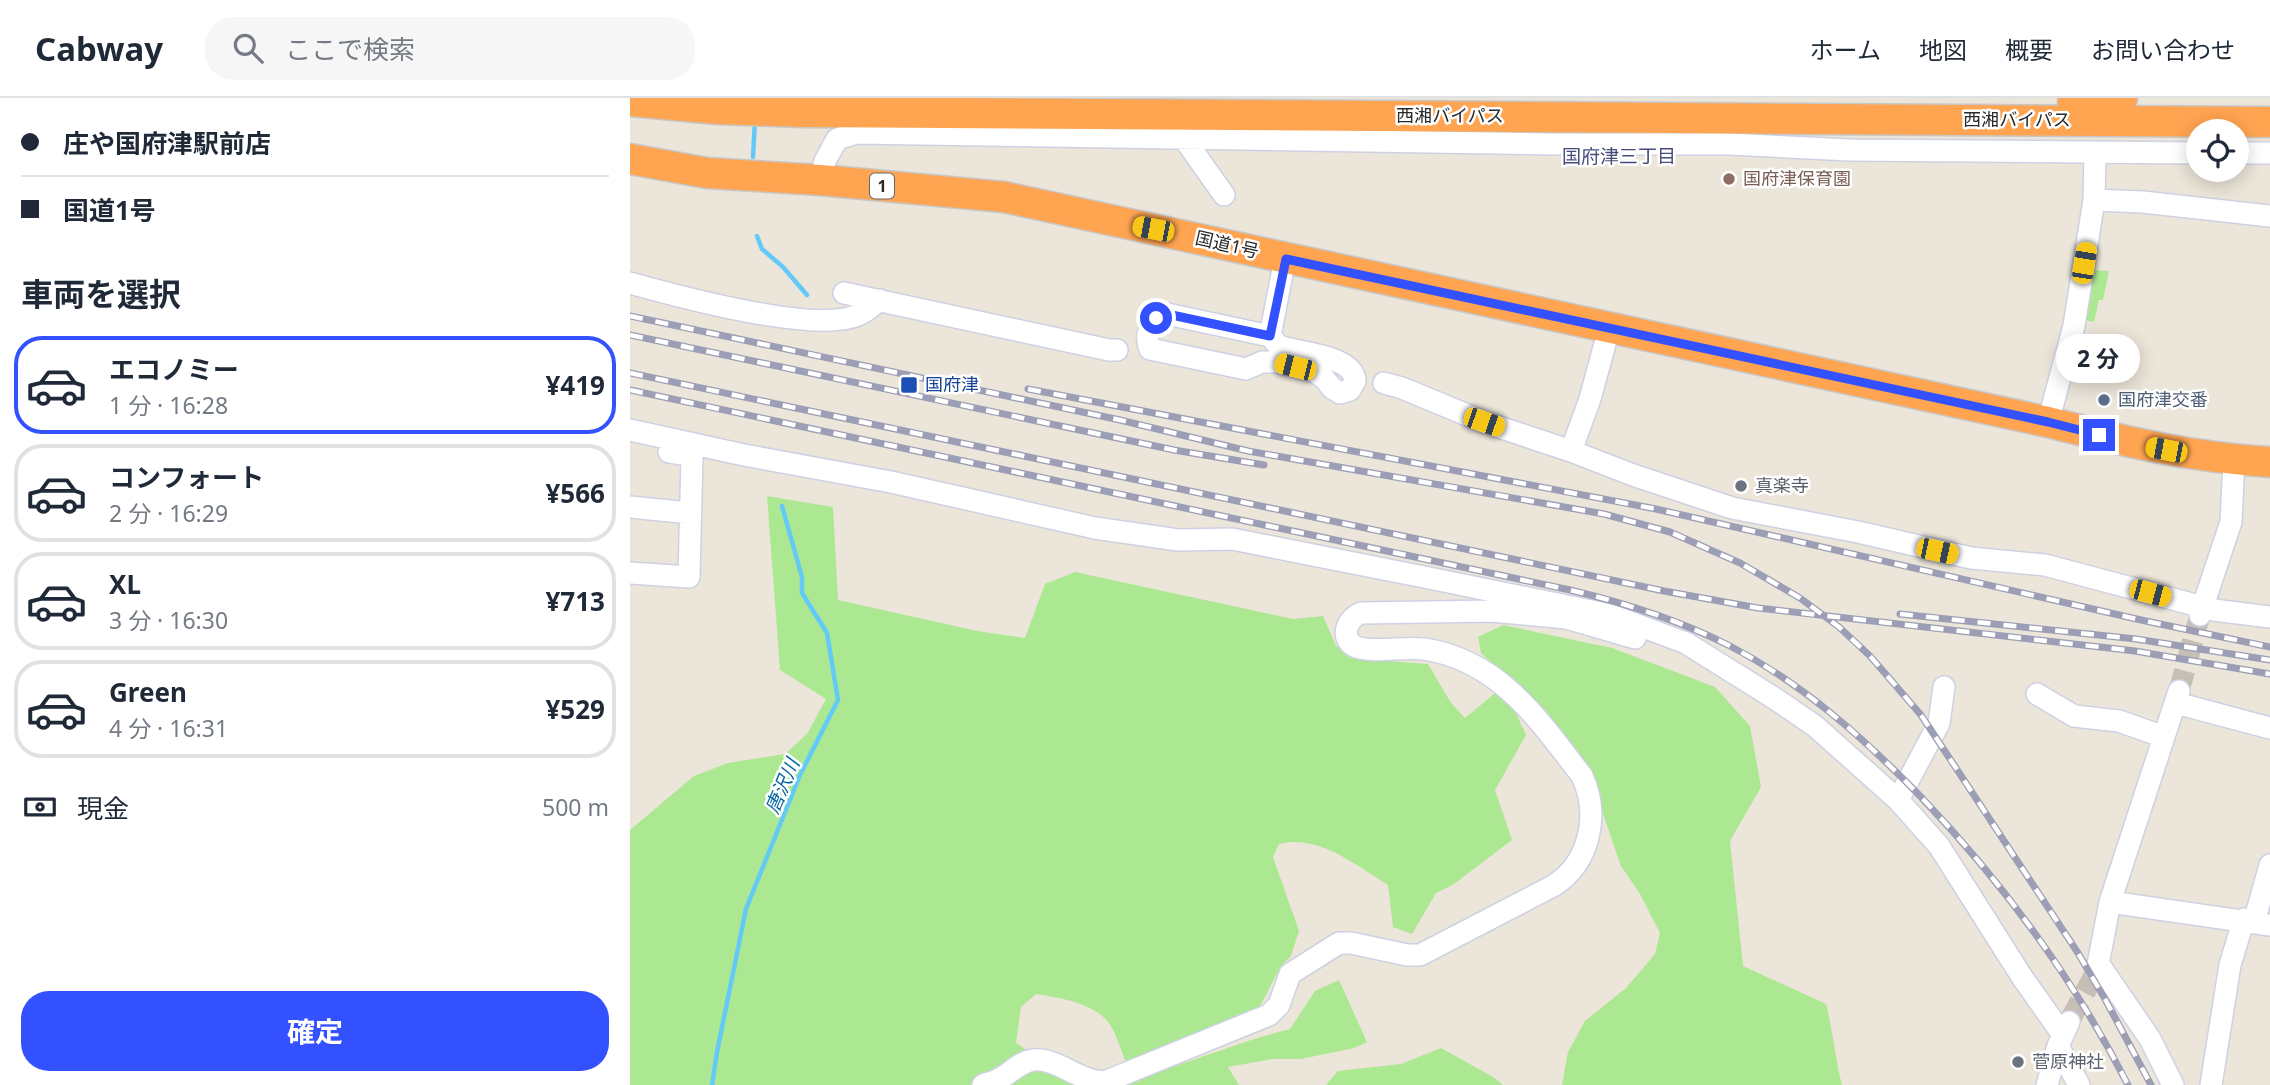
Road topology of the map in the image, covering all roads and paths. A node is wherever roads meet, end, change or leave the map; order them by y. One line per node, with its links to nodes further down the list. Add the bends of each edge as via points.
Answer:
1 (1302, 98): 4 (highway, 西湘バイパス)
2 (2122, 98): 4 (highway)
3 (630, 101): 6 (highway, 西湘バイパス, via 829,112)
4 (2073, 102): 5 (highway, 西湘バイパス)
5 (2270, 104)
6 (2270, 124)
7 (1184, 137): 8 (street); 13 (street, via 857,133 837,139); 14 (street)
8 (2095, 153): 9 (street); 15 (street)
9 (2186, 153)
10 (2249, 153): 11 (street)
11 (2270, 153)
12 (630, 159): 13 (highway, 国道1号 / 1, via 707,173)
13 (820, 180): 17 (highway, 国道1号 / 1, via 1004,197)
14 (1224, 195)
15 (2094, 200): 16 (street); 25 (street, via 2074,326)
16 (2270, 216)
17 (1286, 259): 21 (highway, 国道1号 / 1); 22 (street)
18 (630, 283): 20 (street, via 795,320 857,316)
19 (844, 293): 20 (street)
20 (880, 300): 23 (street)
21 (1609, 329): 25 (highway, 国道1号 / 1); 28 (street)
22 (1270, 336): 22 (street, via 1285,348 1340,362 1354,374 1353,387 1340,393 1313,371 1277,362 1246,369 1150,349 1147,340 1156,318 1167,314)
23 (1117, 350)
24 (1384, 383): 28 (street)
25 (2048, 422): 29 (highway, 国道1号 / 1, via 2174,452)
26 (630, 430): 36 (street, via 1095,528 1178,540 1233,539 1611,615 1686,643)
27 (630, 441): 32 (street, via 692,456)
28 (1572, 451): 34 (street, via 1732,508 1971,558 2045,565)
29 (2234, 460): 30 (highway, 国道1号 / 1); 34 (street, via 2231,522)
30 (2270, 462)
31 (630, 508): 32 (street)
32 (690, 513): 33 (street, via 689,577)
33 (630, 573)
34 (2201, 611): 35 (street)
35 (2270, 617)
36 (1712, 658): 41 (street, via 1815,726); 46 (street, via 1566,618 1492,611 1356,614 1346,635 1357,647 1416,648 1457,657 1496,677 1520,698 1588,790 1591,820 1584,849 1572,871 1553,886 1420,955 1339,943 1290,974 1279,1005 1269,1015 1107,1081 1097,1082 1034,1060)
37 (1944, 687): 41 (street, via 1939,723)
38 (2037, 694): 40 (street, via 2074,716 2119,721)
39 (2270, 728): 40 (street, via 2177,697)
40 (2164, 737): 43 (street)
41 (1898, 800): 45 (street, via 1939,846)
42 (2270, 865): 44 (street)
43 (2110, 902): 44 (street); 49 (street, via 2097,967 2150,1039)
44 (2256, 922): 50 (street, via 2230,965)
45 (2064, 1034): 47 (street); 48 (street)
46 (983, 1085)
47 (2047, 1085)
48 (2079, 1085)
49 (2173, 1085)
50 (2211, 1085)

